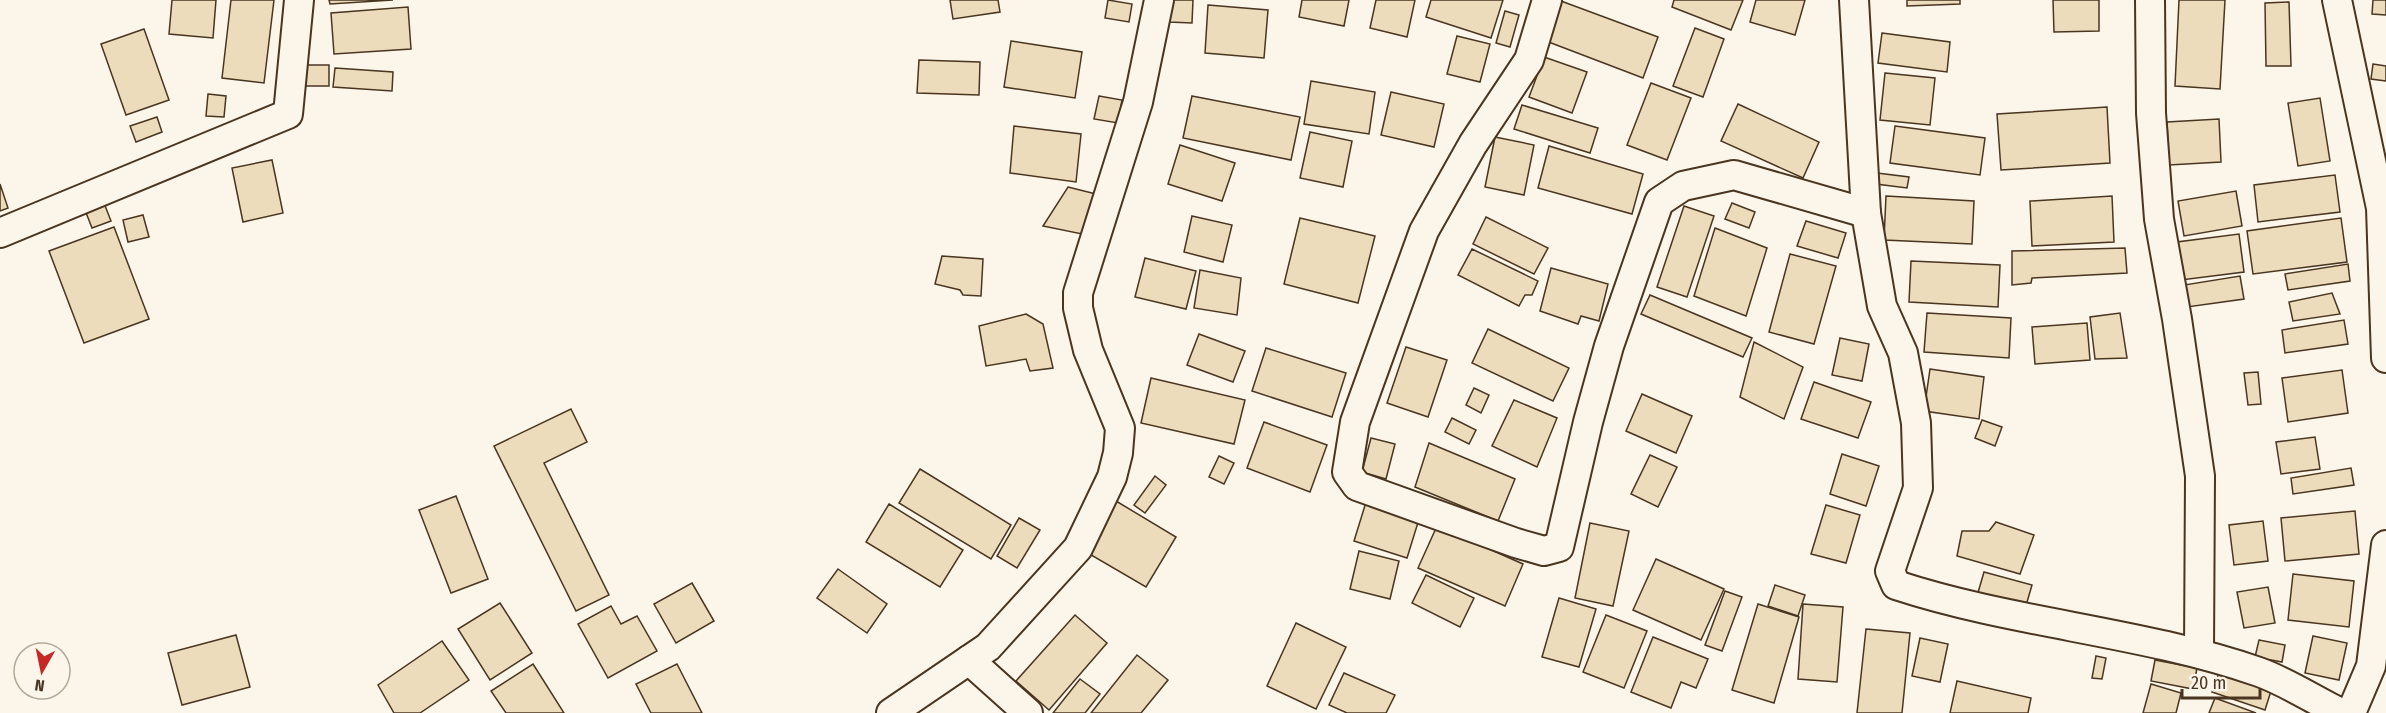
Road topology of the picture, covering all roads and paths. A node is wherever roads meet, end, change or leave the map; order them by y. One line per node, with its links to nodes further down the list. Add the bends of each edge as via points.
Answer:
1 (299, 0): 8 (street, via 288,114)
2 (1159, 0): 12 (street, via 1138,102 1078,293 1088,350 1120,428 1112,477 1078,548 988,647)
3 (1547, 0): 7 (street, via 1529,60 1473,144 1424,231 1355,422 1347,472 1357,486 1516,543 1544,551 1559,547 1591,411 1659,202 1683,186 1734,175)
4 (1854, 0): 7 (street)
5 (2150, 0): 11 (street, via 2151,113 2159,219 2200,476)
6 (2337, 0): 9 (street, via 2381,208)
7 (1866, 213): 11 (street, via 1882,306 1903,353 1916,423 1918,488 1890,571 1896,585 1981,610)
8 (0, 233)
9 (2386, 358)
10 (2386, 545): 16 (street, via 2371,666)
11 (2199, 653): 15 (street, via 2262,673)
12 (969, 660): 13 (street); 14 (street)
13 (891, 713)
14 (1028, 713)
15 (2341, 713)
16 (2350, 713)

